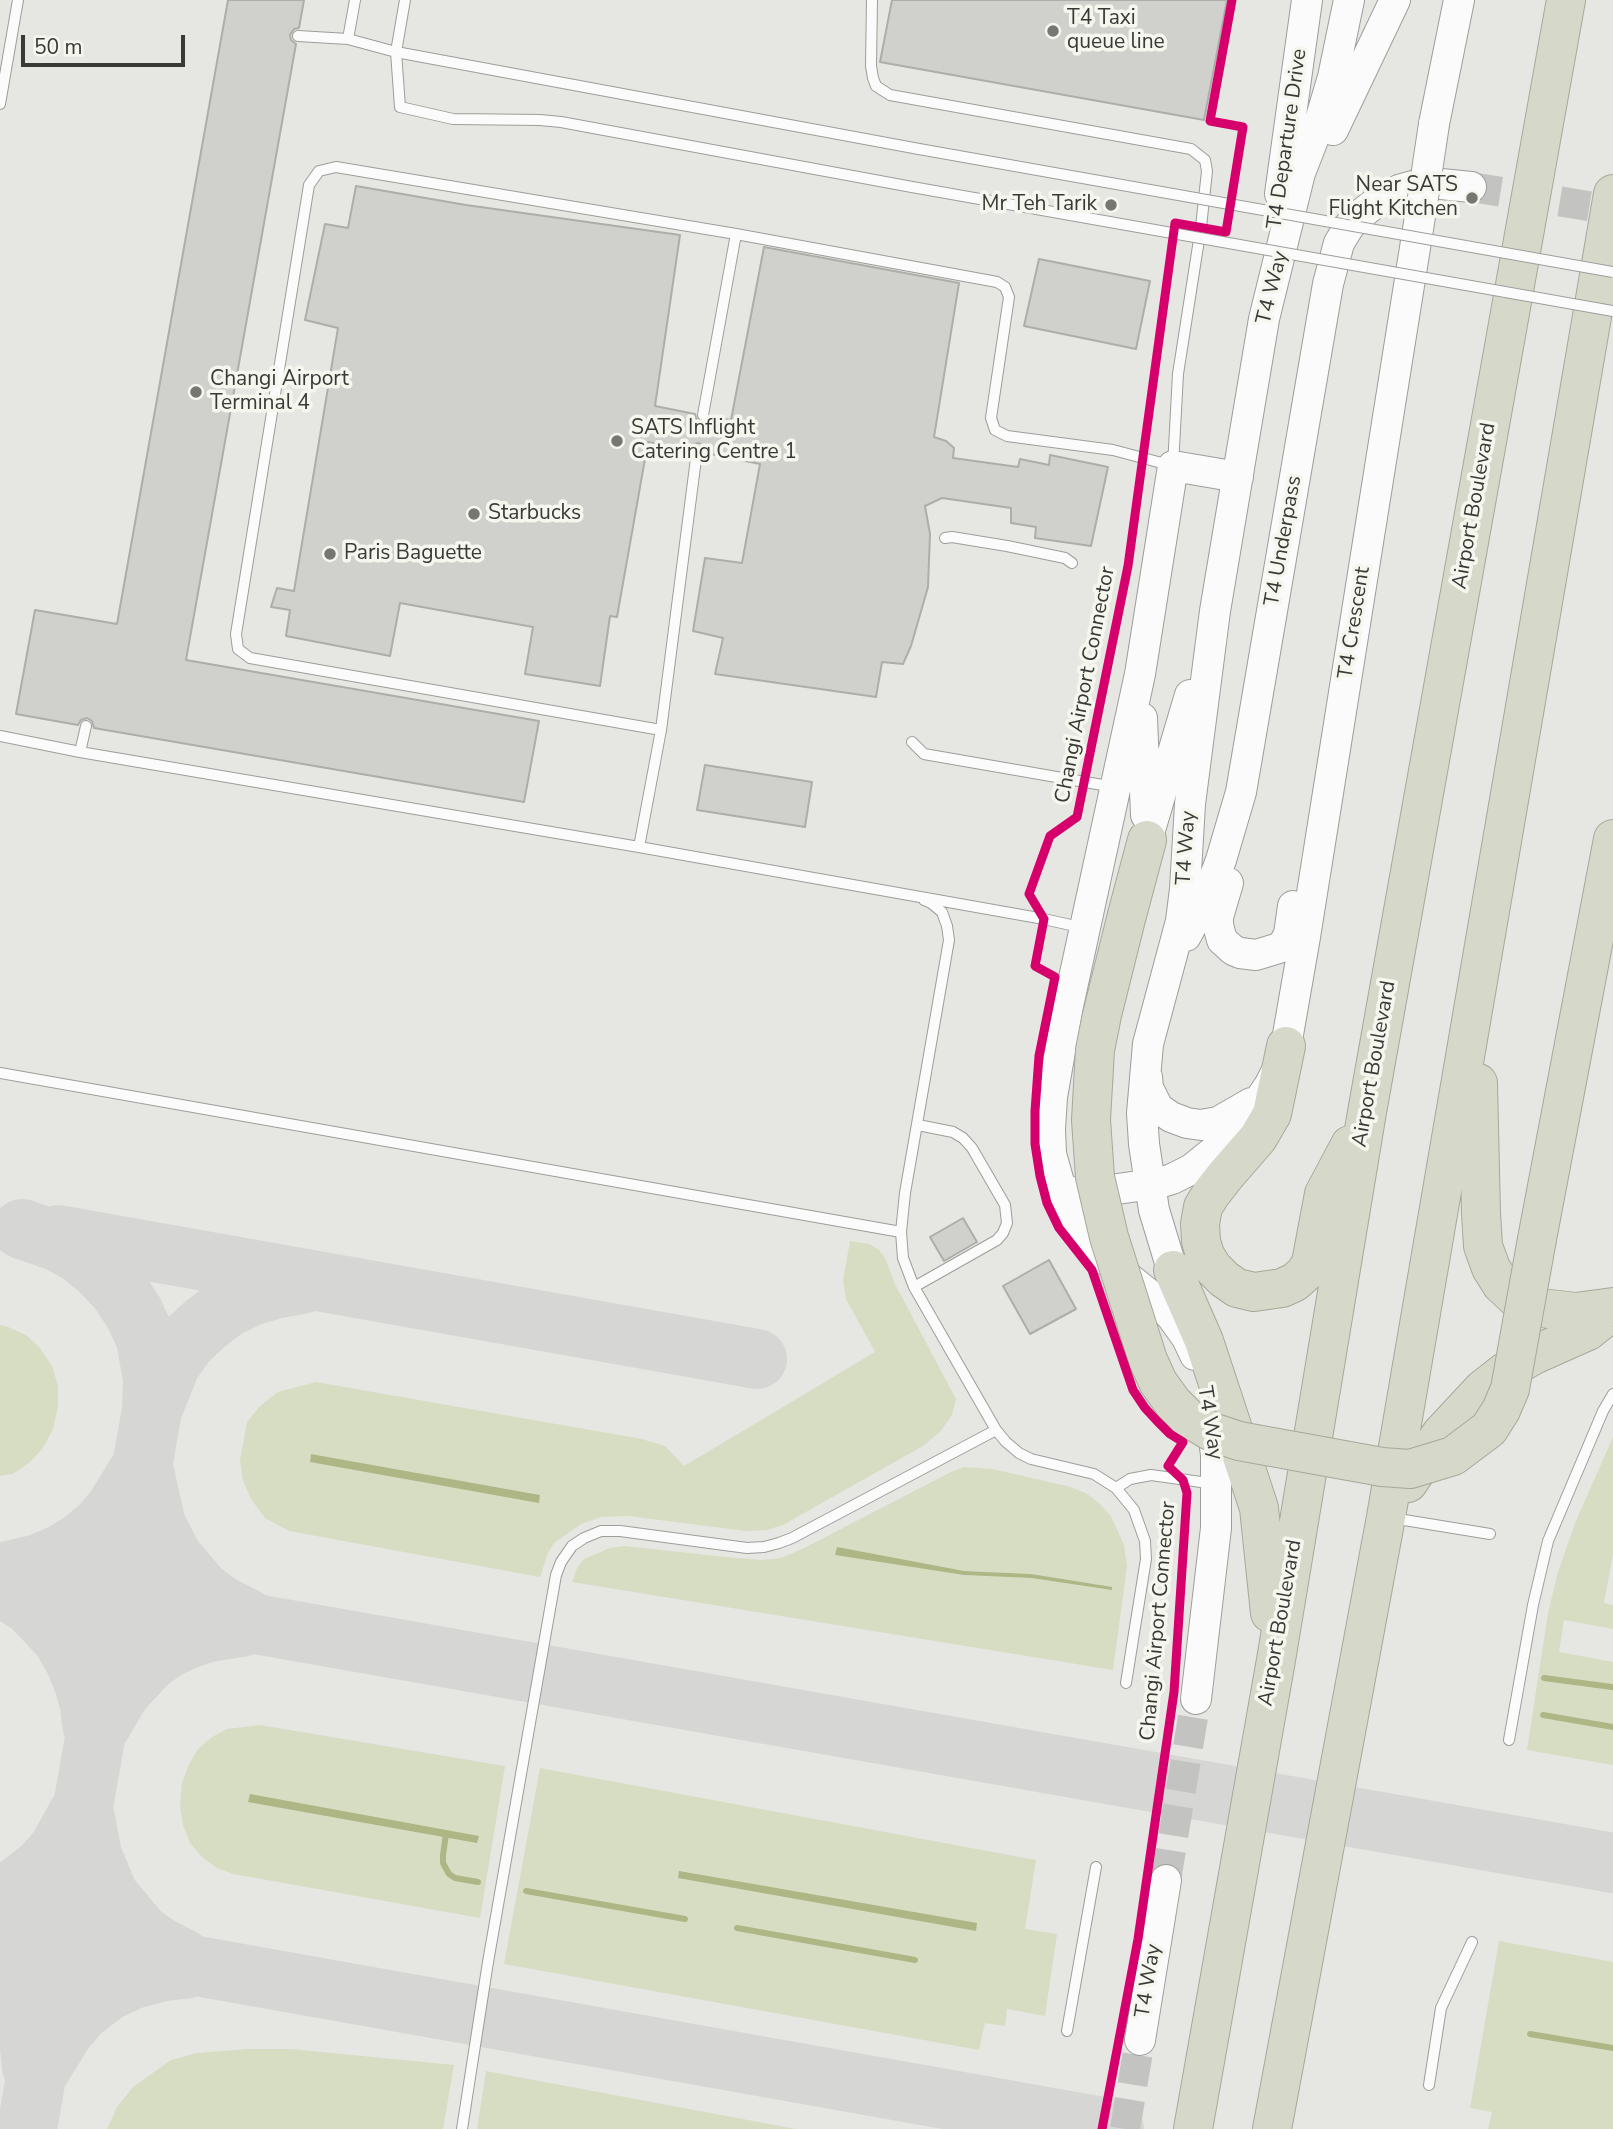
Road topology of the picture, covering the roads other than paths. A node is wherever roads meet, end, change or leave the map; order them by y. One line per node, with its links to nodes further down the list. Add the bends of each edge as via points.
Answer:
1 (18, 0): 13 (lane)
2 (355, 0): 11 (lane)
3 (405, 0): 12 (lane)
4 (872, 0): 23 (lane, via 873,78 876,86 890,95 1191,149 1205,160 1201,227 1178,374)
5 (1349, 0): 17 (main road, T4 Way, via 1333,77 1300,173)
6 (1395, 0): 17 (main road)
7 (1459, 0): 33 (main road, T4 Crescent, bridge, via 1434,124)
8 (1566, 0): 48 (highway, Airport Boulevard)
9 (1306, 11): 20 (main road, T4 Departure Drive)
10 (298, 36): 11 (lane)
11 (348, 38): 12 (lane)
12 (396, 52): 18 (lane, bridge); 19 (lane, bridge, via 400,107 428,115 561,122)
13 (0, 104)
14 (1471, 187): 36 (main road, T4 Underpass, via 1420,184 1399,190 1365,211 1339,243 1328,284)
15 (1613, 194): 43 (highway)
16 (736, 234): 21 (lane); 23 (lane, via 997,282 1009,297 991,418 995,430 1007,436 1113,450); 30 (lane, via 336,167 319,171 309,185 236,634 238,649 250,658)
17 (1286, 236): 20 (main road, T4 Way)
18 (1613, 272)
19 (1613, 311)
20 (1264, 319): 24 (main road, T4 Way)
21 (703, 415)
22 (697, 451): 30 (lane)
23 (1173, 466): 24 (main road); 28 (main road)
24 (1237, 477): 27 (main road, T4 Way)
25 (946, 538): 26 (lane, via 1030,551)
26 (1072, 563)
27 (1215, 611): 38 (main road); 42 (main road, T4 Way, via 1190,804 1181,921)
28 (1140, 674): 35 (main road); 38 (main road)
29 (86, 726): 34 (lane)
30 (662, 730): 39 (lane)
31 (0, 736): 34 (lane)
32 (912, 742): 35 (lane, via 924,754)
33 (1334, 751): 36 (main road, via 1297,879 1289,934 1279,948 1256,955 1227,946 1218,925); 44 (main road, T4 Crescent)
34 (80, 752): 39 (lane)
35 (1116, 787): 41 (main road)
36 (1241, 792): 42 (main road, T4 Underpass, via 1207,897)
37 (1613, 839): 38 (highway, bridge, via 1510,1389 1489,1429 1453,1457 1410,1469 1239,1441 1212,1432 1173,1404 1148,1360 1109,1237 1095,1177 1091,1120 1102,1015)
38 (1147, 840)
39 (639, 847): 40 (lane)
40 (915, 896): 41 (lane); 49 (lane, via 942,912 949,940)
41 (1084, 928): 51 (main road, via 1052,1097 1051,1154)
42 (1164, 980): 45 (main road, T4 Way)
43 (1477, 986): 55 (highway, via 1480,1213 1483,1246 1491,1268 1501,1284 1532,1307 1576,1312); 61 (highway)
44 (1286, 1046): 47 (main road, T4 Crescent); 48 (highway, via 1272,1114 1203,1207 1200,1224 1205,1255 1224,1279 1245,1290 1268,1292 1282,1289 1305,1273 1324,1194)
45 (1146, 1069): 47 (main road, via 1158,1108 1171,1117 1201,1125 1218,1122 1249,1105); 50 (main road, T4 Way, via 1142,1113)
46 (0, 1073): 52 (lane)
47 (1269, 1086): 50 (main road, T4 Crescent, via 1212,1155 1172,1179)
48 (1367, 1112): 63 (highway, Airport Boulevard)
49 (918, 1125): 52 (lane); 54 (lane, via 963,1138 1005,1205 1007,1223 997,1240)
50 (1150, 1185): 51 (main road, T4 Crescent, via 1083,1194); 53 (main road, T4 Way)
51 (1060, 1186): 56 (main road, via 1085,1236 1172,1317)
52 (901, 1232): 54 (lane, via 903,1258)
53 (1172, 1270): 56 (main road, T4 Way); 63 (highway, via 1204,1341 1259,1508)
54 (914, 1287): 58 (lane)
55 (1613, 1309): 61 (highway, via 1588,1331 1534,1355 1483,1388 1441,1434)
56 (1197, 1360): 59 (main road, T4 Way, via 1213,1426)
57 (1613, 1394): 66 (lane, via 1548,1541)
58 (996, 1430): 60 (lane, via 1006,1443 1031,1459 1094,1474); 73 (lane, via 779,1543 747,1548 601,1531 572,1546 556,1575)
59 (1217, 1484): 60 (lane, via 1151,1475 1130,1479); 65 (main road, T4 Way)
60 (1116, 1488): 64 (lane, via 1140,1523 1146,1559)
61 (1386, 1517): 62 (lane); 75 (highway)
62 (1490, 1534)
63 (1276, 1660): 74 (highway, Airport Boulevard)
64 (1126, 1683)
65 (1196, 1699)
66 (1509, 1740)
67 (1096, 1867): 70 (lane)
68 (1166, 1880): 71 (main road, T4 Way)
69 (1472, 1942): 72 (lane, via 1441,2008)
70 (1067, 2031)
71 (1140, 2040)
72 (1429, 2085)
73 (462, 2129)
74 (1193, 2129)
75 (1272, 2129)

